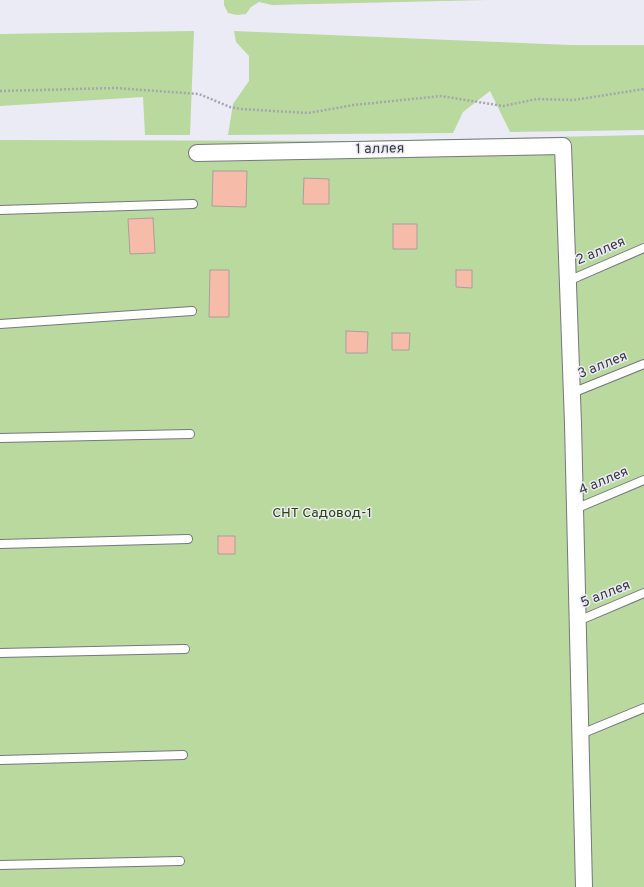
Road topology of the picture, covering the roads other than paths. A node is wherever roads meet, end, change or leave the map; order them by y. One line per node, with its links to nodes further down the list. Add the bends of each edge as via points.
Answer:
1 (197, 153): 5 (street, 1 аллея, via 563,146)
2 (193, 204): 3 (lane)
3 (0, 210)
4 (644, 248): 5 (lane, 2 аллея)
5 (568, 281): 9 (street)
6 (192, 311): 7 (lane)
7 (0, 324)
8 (644, 364): 9 (lane, 3 аллея)
9 (572, 393): 13 (street)
10 (190, 434): 11 (lane)
11 (0, 438)
12 (644, 480): 13 (lane, 4 аллея)
13 (575, 509): 17 (street)
14 (188, 539): 15 (lane)
15 (0, 544)
16 (644, 593): 17 (lane, 5 аллея)
17 (578, 621): 21 (street)
18 (186, 649): 19 (lane)
19 (0, 653)
20 (644, 708): 21 (lane)
21 (581, 734): 26 (street)
22 (183, 755): 23 (lane)
23 (0, 760)
24 (180, 861): 25 (lane)
25 (0, 865)
26 (584, 887)

